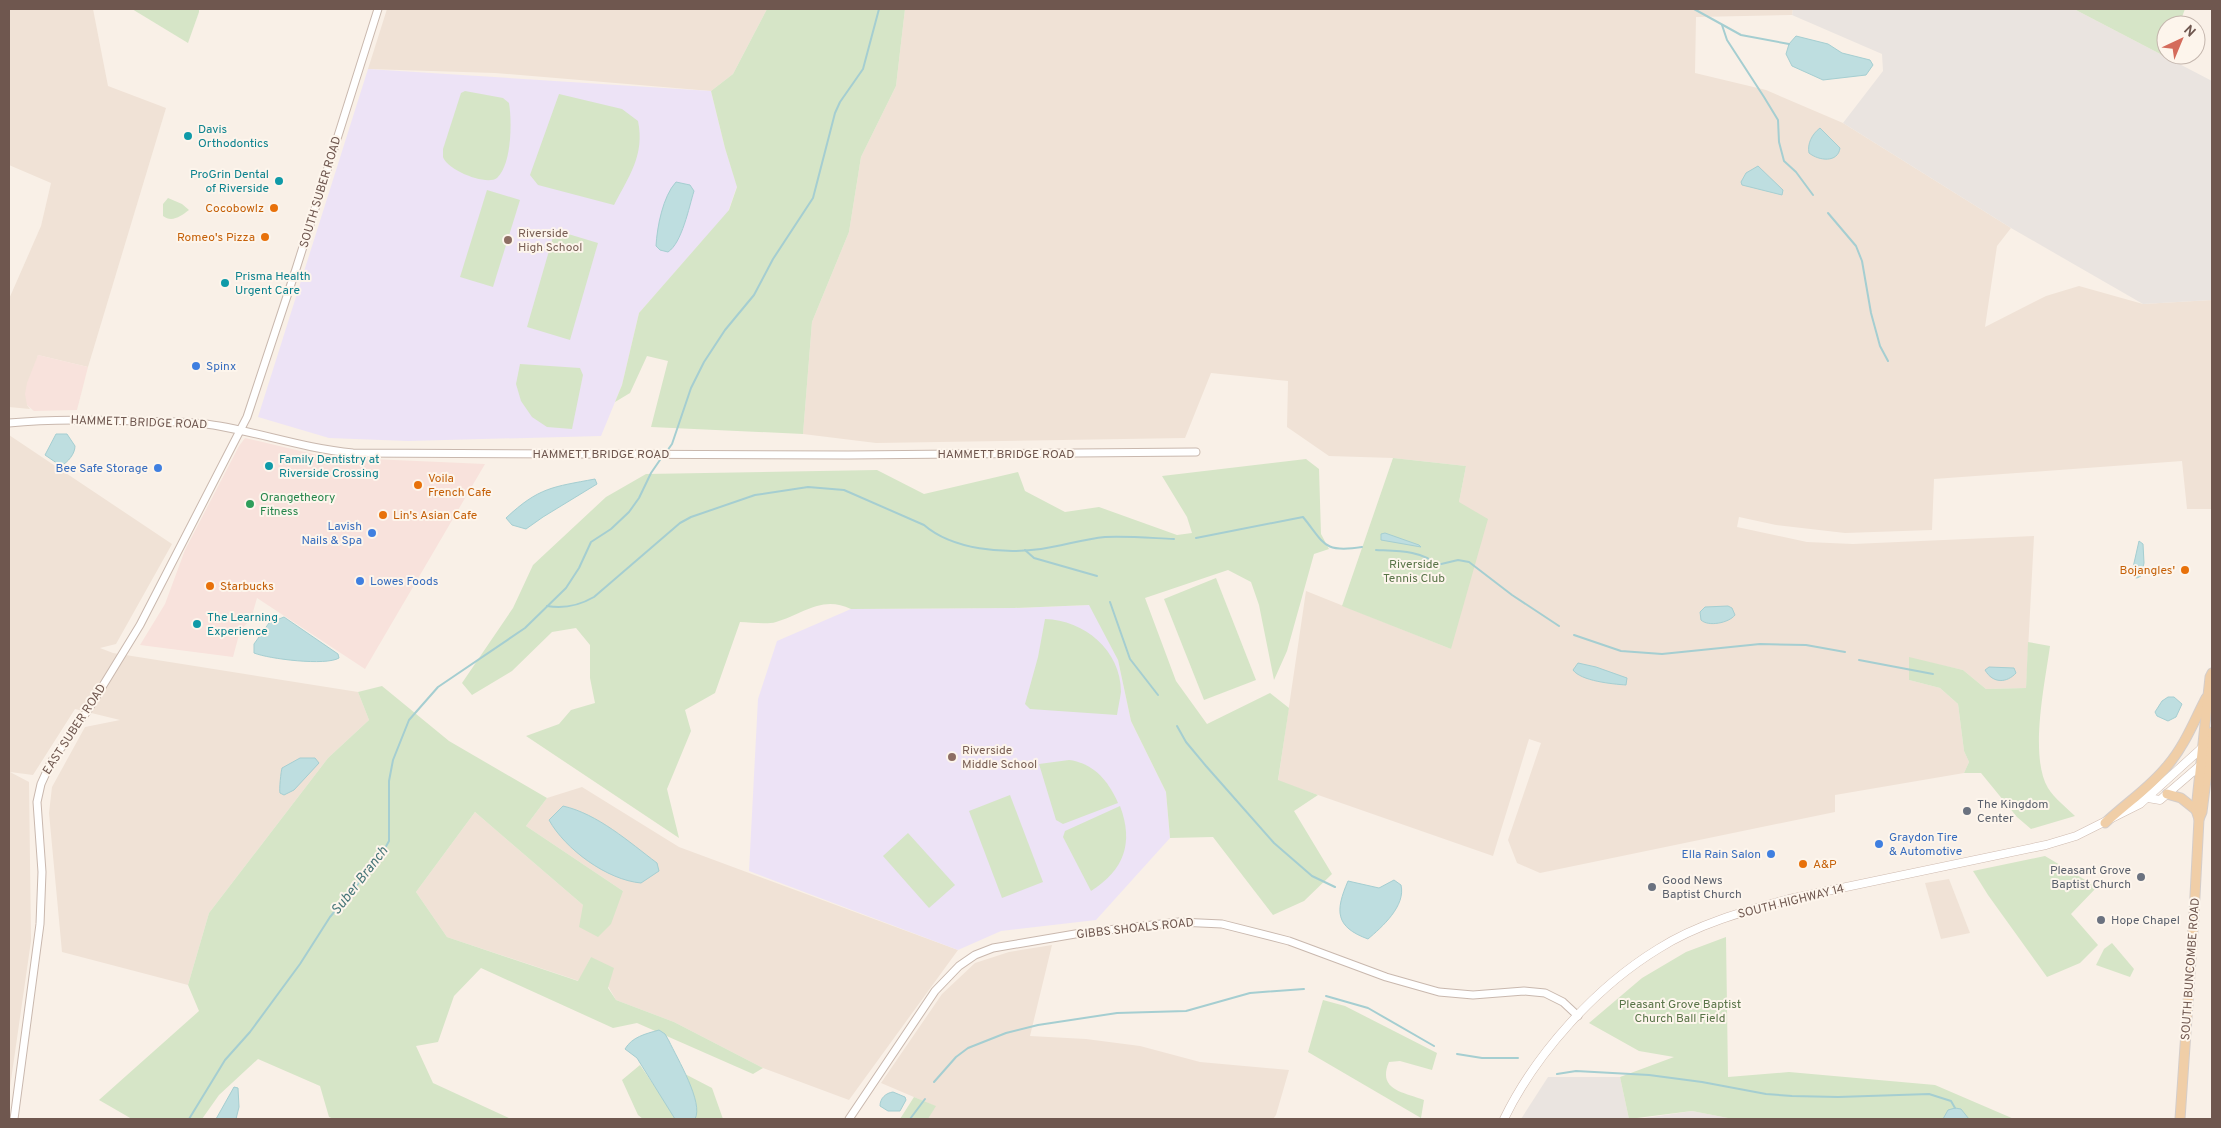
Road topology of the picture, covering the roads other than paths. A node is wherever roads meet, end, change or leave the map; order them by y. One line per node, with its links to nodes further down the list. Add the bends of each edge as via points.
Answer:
1 (378, 9): 3 (street, SOUTH SUBER ROAD, via 296,269)
2 (9, 423): 3 (street, HAMMETT BRIDGE ROAD, via 55,420 177,422 217,425)
3 (240, 431): 4 (street, HAMMETT BRIDGE ROAD, via 310,448 353,453); 16 (street, EAST SUBER ROAD, via 140,625 88,710 51,762 41,784 37,802 42,872 40,924)
4 (1196, 452)
5 (2212, 673): 6 (main road, SOUTH BUNCOMBE ROAD)
6 (2208, 693): 8 (main road, SOUTH BUNCOMBE ROAD); 14 (main road, via 2184,743 2168,766)
7 (2212, 736): 8 (main road, SOUTH HIGHWAY 14); 9 (main road, SOUTH BUNCOMBE ROAD)
8 (2203, 747): 10 (main road, SOUTH BUNCOMBE ROAD); 12 (main road, SOUTH HIGHWAY 14, via 2154,789)
9 (2211, 756): 10 (main road, SOUTH HIGHWAY 14); 13 (main road, SOUTH BUNCOMBE ROAD, via 2202,812)
10 (2201, 766): 11 (main road, SOUTH HIGHWAY 14); 13 (main road, SOUTH BUNCOMBE ROAD)
11 (2167, 794): 12 (main road, SOUTH HIGHWAY 14, via 2160,800); 13 (main road, via 2181,798)
12 (2148, 798): 14 (main road, SOUTH HIGHWAY 14)
13 (2197, 815): 19 (main road, SOUTH BUNCOMBE ROAD, via 2194,915)
14 (2105, 822): 15 (main road, SOUTH HIGHWAY 14, via 2076,836 2046,845 1789,899 1724,919 1659,948 1627,970)
15 (1578, 1016): 17 (street, GIBBS SHOALS ROAD, via 1563,1002 1545,993 1524,991 1473,995 1439,992 1386,977 1289,940 1222,924 1179,922 1081,933 993,948 959,966 935,991); 18 (main road, SOUTH HIGHWAY 14, via 1534,1068)
16 (14, 1119)
17 (849, 1119)
18 (1504, 1119)
19 (2180, 1119)

